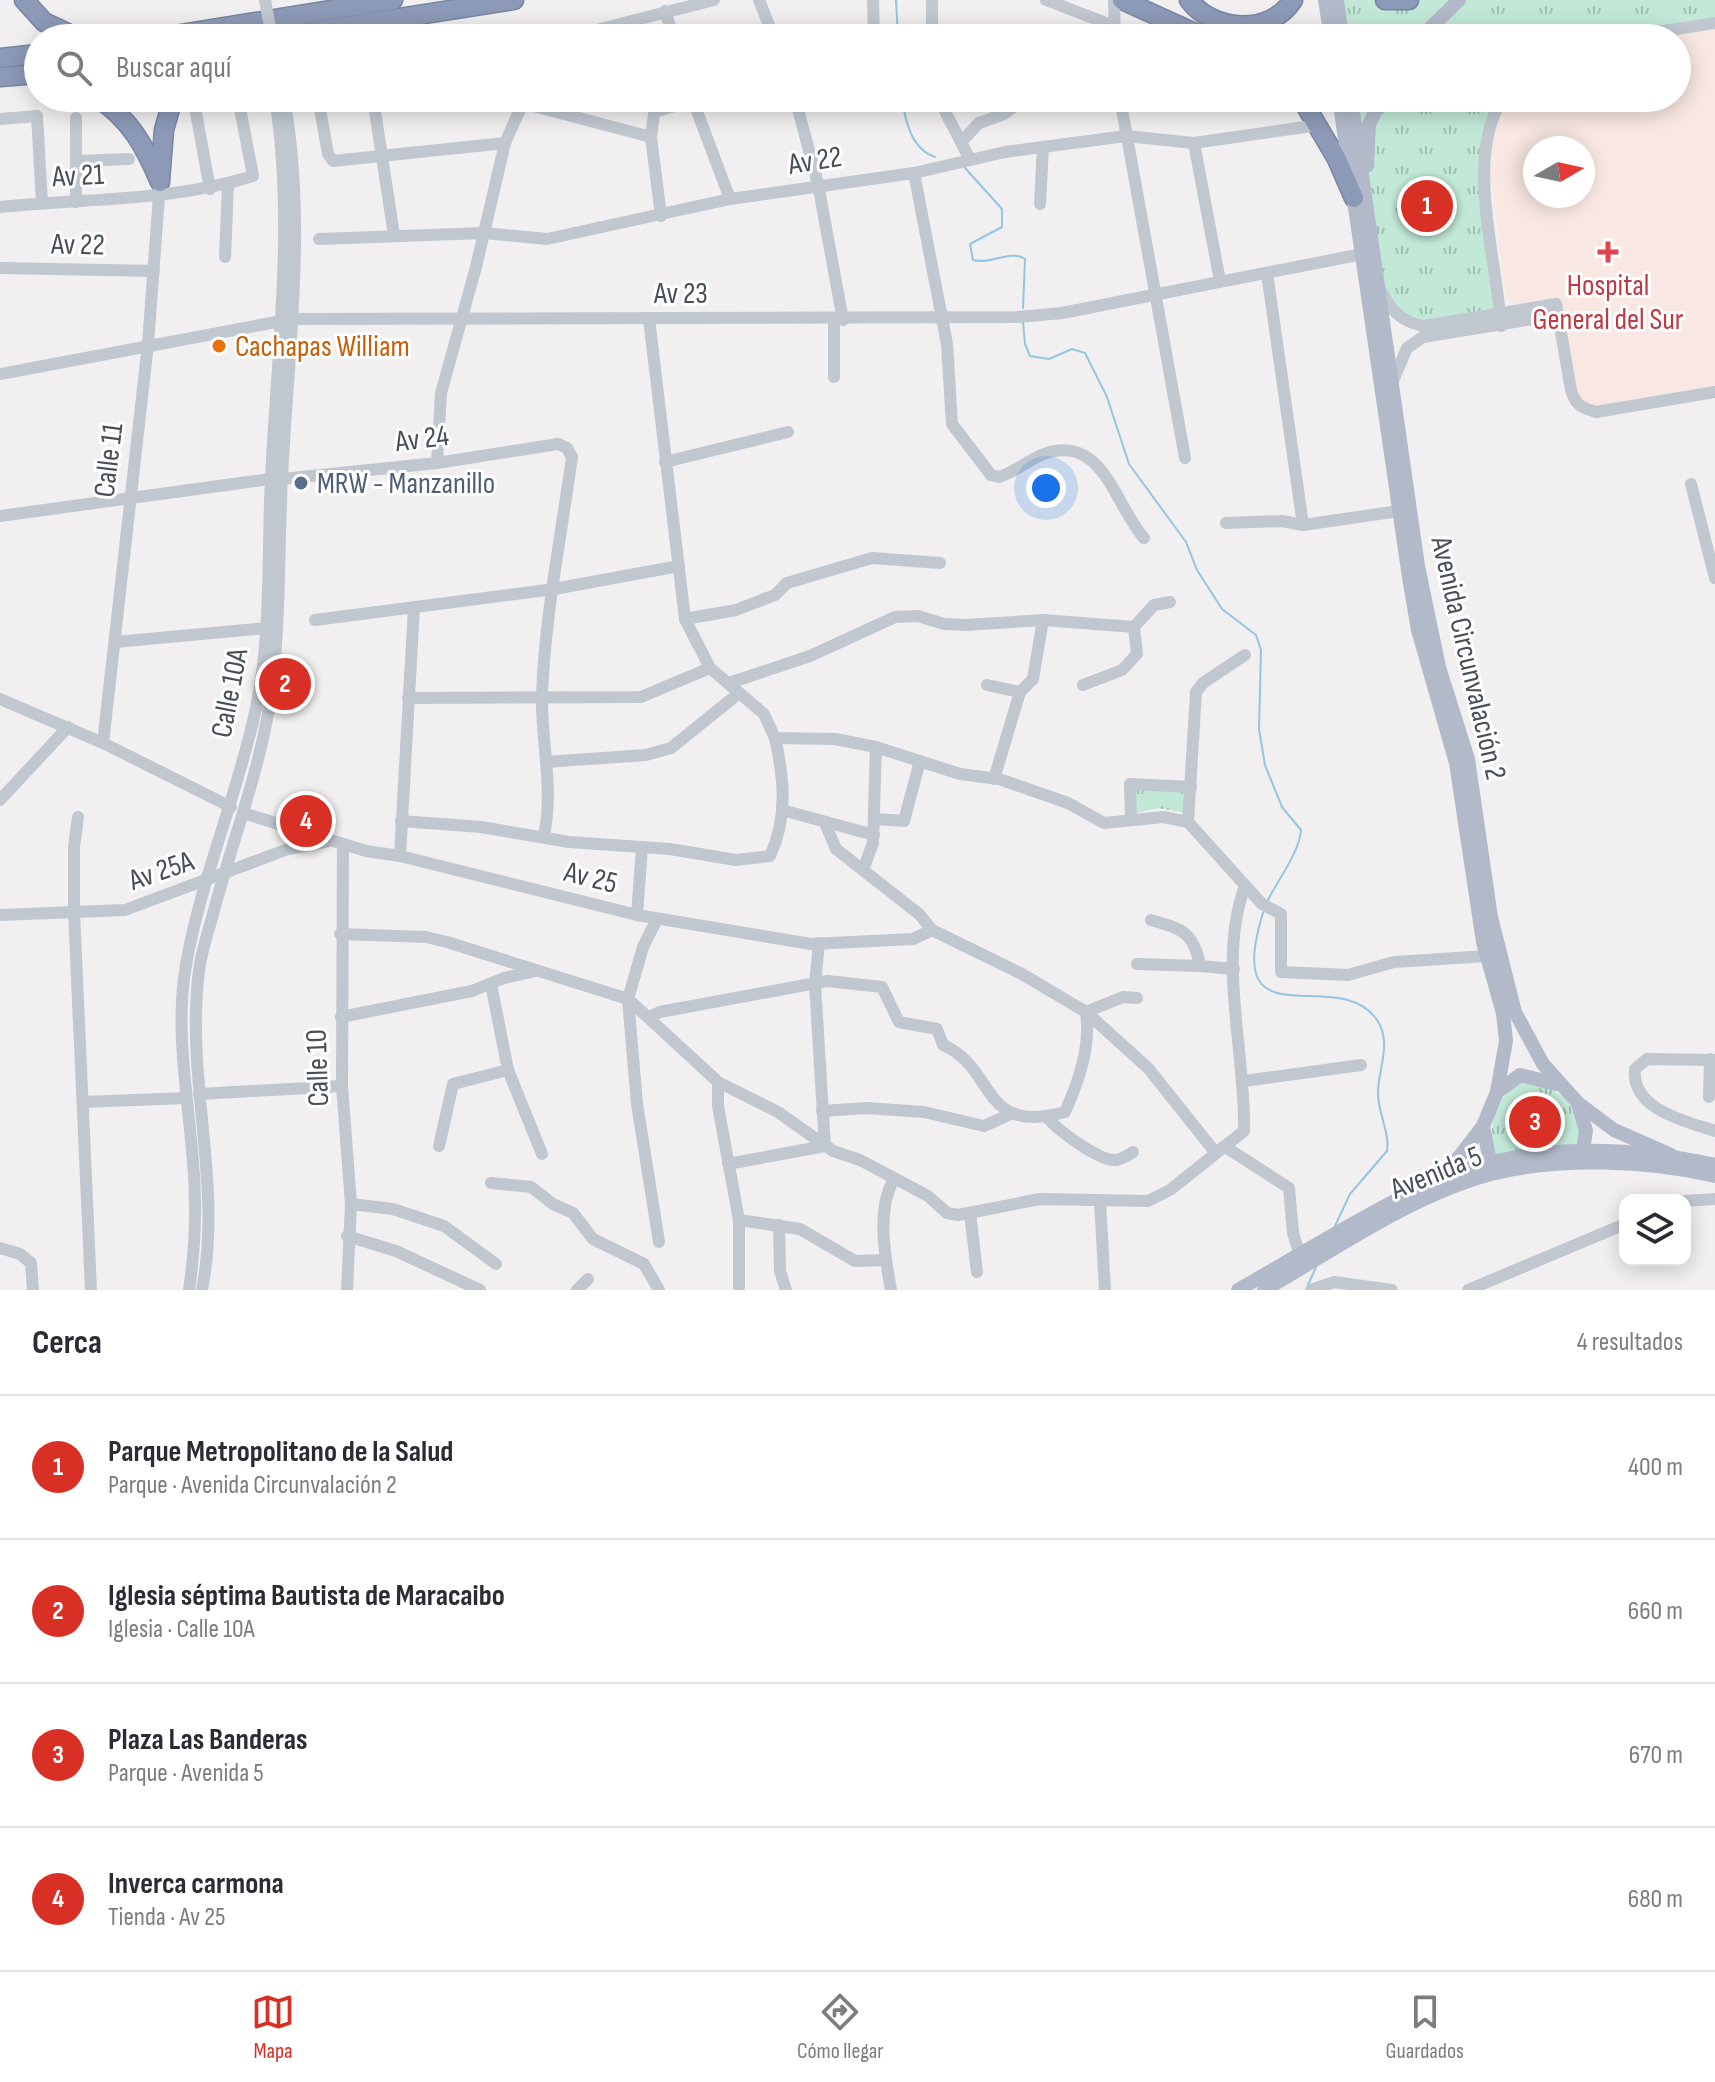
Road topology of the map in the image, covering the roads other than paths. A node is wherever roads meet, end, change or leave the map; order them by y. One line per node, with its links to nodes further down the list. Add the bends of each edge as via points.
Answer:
1 (24, 0): 22 (highway)
2 (258, 0): 24 (street)
3 (265, 0): 25 (street, bridge)
4 (393, 0): 23 (highway)
5 (514, 0): 26 (highway)
6 (714, 0): 20 (street)
7 (759, 0): 28 (street)
8 (932, 0): 30 (street)
9 (1046, 0): 31 (street)
10 (1114, 0): 32 (street)
11 (1122, 0): 33 (highway)
12 (1189, 0): 34 (highway)
13 (1293, 0): 35 (highway, via 1268,21)
14 (1325, 0): 36 (main road)
15 (1337, 0): 37 (main road)
16 (1385, 0): 17 (highway)
17 (1409, 0)
18 (1459, 0): 38 (main road)
19 (873, 2): 29 (street)
20 (673, 6): 27 (street)
21 (1715, 23): 39 (street)
22 (48, 24)
23 (243, 24)
24 (262, 24)
25 (269, 24)
26 (361, 24)
27 (623, 24)
28 (768, 24)
29 (874, 24)
30 (932, 24)
31 (1098, 24)
32 (1115, 24)
33 (1175, 24)
34 (1228, 24)
35 (1256, 24)
36 (1329, 24)
37 (1340, 24)
38 (1434, 24)
39 (1691, 27)
40 (24, 55): 41 (highway)
41 (0, 58)
42 (24, 76): 43 (highway)
43 (0, 77)
44 (119, 112): 82 (highway, via 135,130)
45 (169, 112): 82 (highway)
46 (196, 112): 81 (street)
47 (241, 112): 80 (street, via 253,175)
48 (276, 112): 103 (street, Calle 10A)
49 (286, 112): 103 (street, Calle 10A, via 294,186)
50 (321, 112): 74 (street, via 331,160)
51 (375, 112): 74 (street)
52 (519, 112): 71 (street)
53 (565, 112): 69 (street)
54 (655, 112): 69 (street)
55 (698, 112): 84 (street)
56 (799, 112): 79 (street)
57 (945, 112): 70 (street)
58 (1007, 112): 70 (street, via 979,123)
59 (1122, 112): 68 (street)
60 (1310, 112): 67 (highway)
61 (1342, 112): 83 (main road, Avenida Circunvalación 2)
62 (1352, 112): 83 (main road, Avenida Circunvalación 2)
63 (1375, 112): 83 (main road)
64 (1497, 112): 106 (street, via 1489,130 1485,187)
65 (76, 118): 77 (street)
66 (0, 119): 86 (street, via 37,116)
67 (1319, 125): 72 (street, Av 22); 83 (highway)
68 (1126, 136): 72 (street, Av 22); 73 (street, Av 22); 100 (street)
69 (651, 137): 89 (street)
70 (961, 142): 76 (street)
71 (505, 143): 74 (street); 90 (street)
72 (1194, 143): 98 (street)
73 (1043, 147): 76 (street, Av 22); 87 (street)
74 (381, 154): 91 (street)
75 (129, 159): 77 (street)
76 (970, 160): 78 (street, Av 22)
77 (76, 161): 85 (street)
78 (914, 173): 79 (street, Av 22); 101 (street)
79 (818, 184): 84 (street, Av 22); 105 (street)
80 (228, 185): 81 (street, Av 21); 94 (street)
81 (210, 189): 82 (street, Av 21)
82 (160, 190): 85 (street, Av 21); 96 (street, Calle 11)
83 (1359, 198): 93 (main road, Avenida Circunvalación 2); 99 (main road, Avenida Circunvalación 2)
84 (730, 199): 89 (street, Av 22)
85 (76, 202): 86 (street, Av 21)
86 (42, 203): 88 (street, Av 21)
87 (1040, 204)
88 (0, 207)
89 (661, 216): 90 (street, Av 22, via 547,239)
90 (484, 233): 91 (street, Av 22); 104 (street)
91 (394, 235): 92 (street, Av 22)
92 (319, 239)
93 (1362, 254): 97 (street, Av 23); 119 (main road, Avenida Circunvalación 2)
94 (225, 257)
95 (0, 268): 96 (street, Av 22)
96 (154, 271): 107 (street, Calle 11)
97 (1267, 273): 98 (street, Av 23); 122 (street)
98 (1220, 281): 100 (street, Av 23)
99 (1378, 286): 106 (street, via 1406,322 1423,326); 110 (main road, Avenida Circunvalación 2)
100 (1154, 295): 101 (street, Av 23, via 1062,313); 113 (street)
101 (942, 318): 105 (street, Av 23); 123 (street, via 952,424 991,475 1007,475 1065,448 1087,455)
102 (649, 319): 104 (street, Av 23); 105 (street, Av 23); 114 (street)
103 (287, 320): 104 (street, Av 23); 107 (street, Av 23); 116 (street, Calle 10A)
104 (459, 320): 115 (street, via 441,393)
105 (839, 320): 109 (street)
106 (1501, 320): 110 (street, via 1423,337 1407,348); 111 (street, via 1556,310 1574,402 1585,409 1596,412)
107 (148, 344): 108 (street, Av 23); 118 (street, Calle 11)
108 (0, 374)
109 (834, 377)
110 (1392, 384): 198 (main road, Avenida Circunvalación 2, via 1418,566 1439,667 1468,759 1491,917 1515,1012 1543,1064)
111 (1715, 392)
112 (788, 432): 114 (street)
113 (1185, 458)
114 (665, 462): 125 (street)
115 (437, 463): 116 (street, Av 24); 127 (street, Av 24, via 558,444 567,448 572,457)
116 (276, 479): 118 (street, Av 24); 134 (street, Calle 10A); 154 (street, Calle 10A, via 278,629 268,710)
117 (1691, 484): 126 (street)
118 (129, 496): 120 (street, Av 24); 135 (street, Calle 11)
119 (1399, 511): 122 (street); 181 (main road, Avenida Circunvalación 2, via 1418,630 1456,763)
120 (0, 516)
121 (1226, 523): 122 (street)
122 (1303, 525)
123 (1144, 538)
124 (940, 563): 130 (street, via 872,558 787,583 775,595 736,610)
125 (679, 566): 127 (street); 130 (street)
126 (1715, 578)
127 (554, 589): 129 (street); 142 (street, via 546,614)
128 (1170, 602): 133 (street, via 1154,605)
129 (414, 607): 131 (street); 143 (street)
130 (685, 619): 137 (street)
131 (315, 620)
132 (1043, 620): 133 (street); 140 (street, via 967,625 895,617); 141 (street, via 1033,679)
133 (1134, 627): 139 (street, via 1137,654 1122,670)
134 (267, 628): 135 (street); 154 (street, Calle 10A)
135 (115, 642): 147 (street, Calle 11)
136 (1245, 655): 152 (street, via 1196,692)
137 (710, 668): 140 (street); 142 (street, via 641,697)
138 (987, 685): 141 (street)
139 (1083, 685)
140 (733, 688): 146 (street, via 764,714); 150 (street, via 671,748 646,755)
141 (1020, 692): 151 (street)
142 (542, 696): 143 (street); 150 (street)
143 (408, 698): 159 (street)
144 (0, 699): 145 (street, Av 25)
145 (68, 727): 147 (street, Av 25); 153 (street)
146 (775, 738): 148 (street, via 835,739); 155 (street)
147 (103, 743): 154 (street, Av 25)
148 (876, 747): 149 (street); 157 (street)
149 (920, 761): 151 (street); 157 (street, via 904,821)
150 (546, 762): 163 (street)
151 (994, 779): 158 (street, via 1068,803 1104,823)
152 (1191, 787): 158 (street, via 1130,784); 160 (street)
153 (0, 800)
154 (237, 810): 162 (street, Av 25); 170 (street, Calle 10A); 171 (street, Calle 10A)
155 (782, 810): 161 (street); 166 (street, via 770,856 736,860)
156 (78, 817): 173 (street)
157 (875, 819): 164 (street)
158 (1131, 820): 160 (street, via 1163,817)
159 (401, 821): 163 (street); 168 (street)
160 (1188, 822): 172 (street)
161 (825, 823): 164 (street); 169 (street, via 836,849)
162 (287, 825): 165 (street, Av 25); 167 (street)
163 (544, 835): 166 (street)
164 (874, 835): 169 (street)
165 (338, 842): 167 (street, Av 25A); 168 (street, Av 25); 179 (street, Calle 10)
166 (642, 847): 175 (street)
167 (288, 849): 170 (street, Av 25A)
168 (400, 856): 175 (street, Av 25)
169 (863, 870): 178 (street)
170 (223, 875): 171 (street, Av 25A); 201 (street, Calle 10A, via 199,969)
171 (208, 881): 173 (street, Av 25A, via 125,910); 201 (street, Calle 10A, via 186,965 180,1053)
172 (1245, 886): 181 (street, via 1281,914 1279,968 1285,973 1348,975 1394,962); 184 (street)
173 (74, 912): 174 (street, Av 25A); 203 (street)
174 (0, 915)
175 (637, 915): 176 (street, Av 25)
176 (657, 919): 180 (street, Av 25); 189 (street)
177 (1151, 920): 183 (street, via 1179,929 1196,944)
178 (932, 930): 180 (street, Av 25, via 913,939); 190 (street)
179 (340, 934): 185 (street, via 426,937); 191 (street, Calle 10)
180 (819, 943): 187 (street)
181 (1487, 956): 200 (main road, Avenida Circunvalación 2, via 1506,1041)
182 (1137, 964): 183 (street)
183 (1200, 966): 184 (street)
184 (1234, 969): 196 (street)
185 (539, 971): 186 (street); 189 (street)
186 (491, 984): 191 (street); 195 (street)
187 (815, 984): 192 (street); 205 (street); 206 (street, via 882,987 899,1022 937,1029 943,1045 957,1051 996,1105)
188 (1137, 998): 190 (street, via 1123,997)
189 (628, 999): 192 (street); 233 (street, via 637,1104)
190 (1086, 1012): 207 (street, via 1089,1033 1073,1094 1065,1112); 212 (street, via 1148,1068)
191 (341, 1017): 199 (street, Calle 10)
192 (649, 1017): 197 (street)
193 (1712, 1060): 202 (street); 209 (street, via 1647,1059 1635,1069 1634,1082 1642,1099)
194 (1361, 1065): 196 (street)
195 (508, 1070): 210 (street, via 453,1084); 214 (street)
196 (1244, 1081): 212 (street, via 1244,1131)
197 (718, 1082): 211 (street, via 778,1112); 217 (street)
198 (1561, 1085): 200 (main road, via 1520,1075); 204 (main road, Avenida Circunvalación 2)
199 (342, 1086): 201 (street); 227 (street, Calle 10)
200 (1497, 1092): 208 (main road, Avenida Circunvalación 2)
201 (192, 1096): 203 (street); 244 (street, Calle 10A, via 196,1249); 245 (street, Calle 10A, via 207,1157 210,1253)
202 (1709, 1097)
203 (83, 1102): 243 (street)
204 (1578, 1103): 215 (main road, via 1586,1131); 216 (main road, Avenida Circunvalación 2)
205 (822, 1111): 206 (street, via 924,1112 984,1126); 211 (street)
206 (1013, 1113): 207 (street)
207 (1047, 1117): 213 (street, via 1056,1129 1106,1159)
208 (1483, 1126): 219 (main road); 223 (main road, Avenida Circunvalación 2, via 1449,1170)
209 (1715, 1131)
210 (439, 1146)
211 (825, 1146): 217 (street); 221 (street)
212 (1220, 1149): 226 (street, via 1148,1201); 236 (street, via 1289,1188)
213 (1133, 1152)
214 (542, 1154)
215 (1581, 1156): 216 (main road, Avenida 5); 219 (main road, Avenida 5)
216 (1670, 1160): 218 (main road); 220 (main road)
217 (728, 1164): 229 (street)
218 (1715, 1165)
219 (1492, 1168): 223 (main road, Avenida 5); 235 (main road, Avenida 5)
220 (1715, 1176)
221 (894, 1179): 228 (street, via 952,1215); 237 (street, via 884,1215)
222 (491, 1183): 249 (street, via 531,1187 573,1213 593,1239 644,1264)
223 (1420, 1187): 235 (main road, Avenida 5)
224 (1715, 1199): 225 (street)
225 (1691, 1201)
226 (1100, 1202): 228 (street, via 1040,1199); 252 (street)
227 (351, 1204): 232 (street, Calle 10); 238 (street, via 393,1209 444,1226)
228 (970, 1213): 239 (street)
229 (739, 1220): 230 (street); 241 (street)
230 (779, 1225): 237 (street, via 800,1229 855,1261); 250 (street)
231 (1619, 1227): 257 (street)
232 (347, 1236): 246 (street, Calle 10); 247 (street, via 396,1251)
233 (659, 1242)
234 (0, 1248): 242 (street, via 31,1263)
235 (1325, 1248): 236 (main road, Avenida 5); 254 (main road, Avenida 5)
236 (1300, 1256): 253 (main road, Avenida 5)
237 (885, 1260): 251 (street)
238 (496, 1264)
239 (977, 1272)
240 (588, 1279): 248 (street)
241 (739, 1287)
242 (33, 1290)
243 (91, 1290)
244 (189, 1290)
245 (202, 1290)
246 (347, 1290)
247 (480, 1290)
248 (577, 1290)
249 (659, 1290)
250 (786, 1290)
251 (891, 1290)
252 (1105, 1290)
253 (1238, 1290)
254 (1264, 1290)
255 (1311, 1290): 256 (street, via 1334,1282)
256 (1392, 1290)
257 (1468, 1290)

